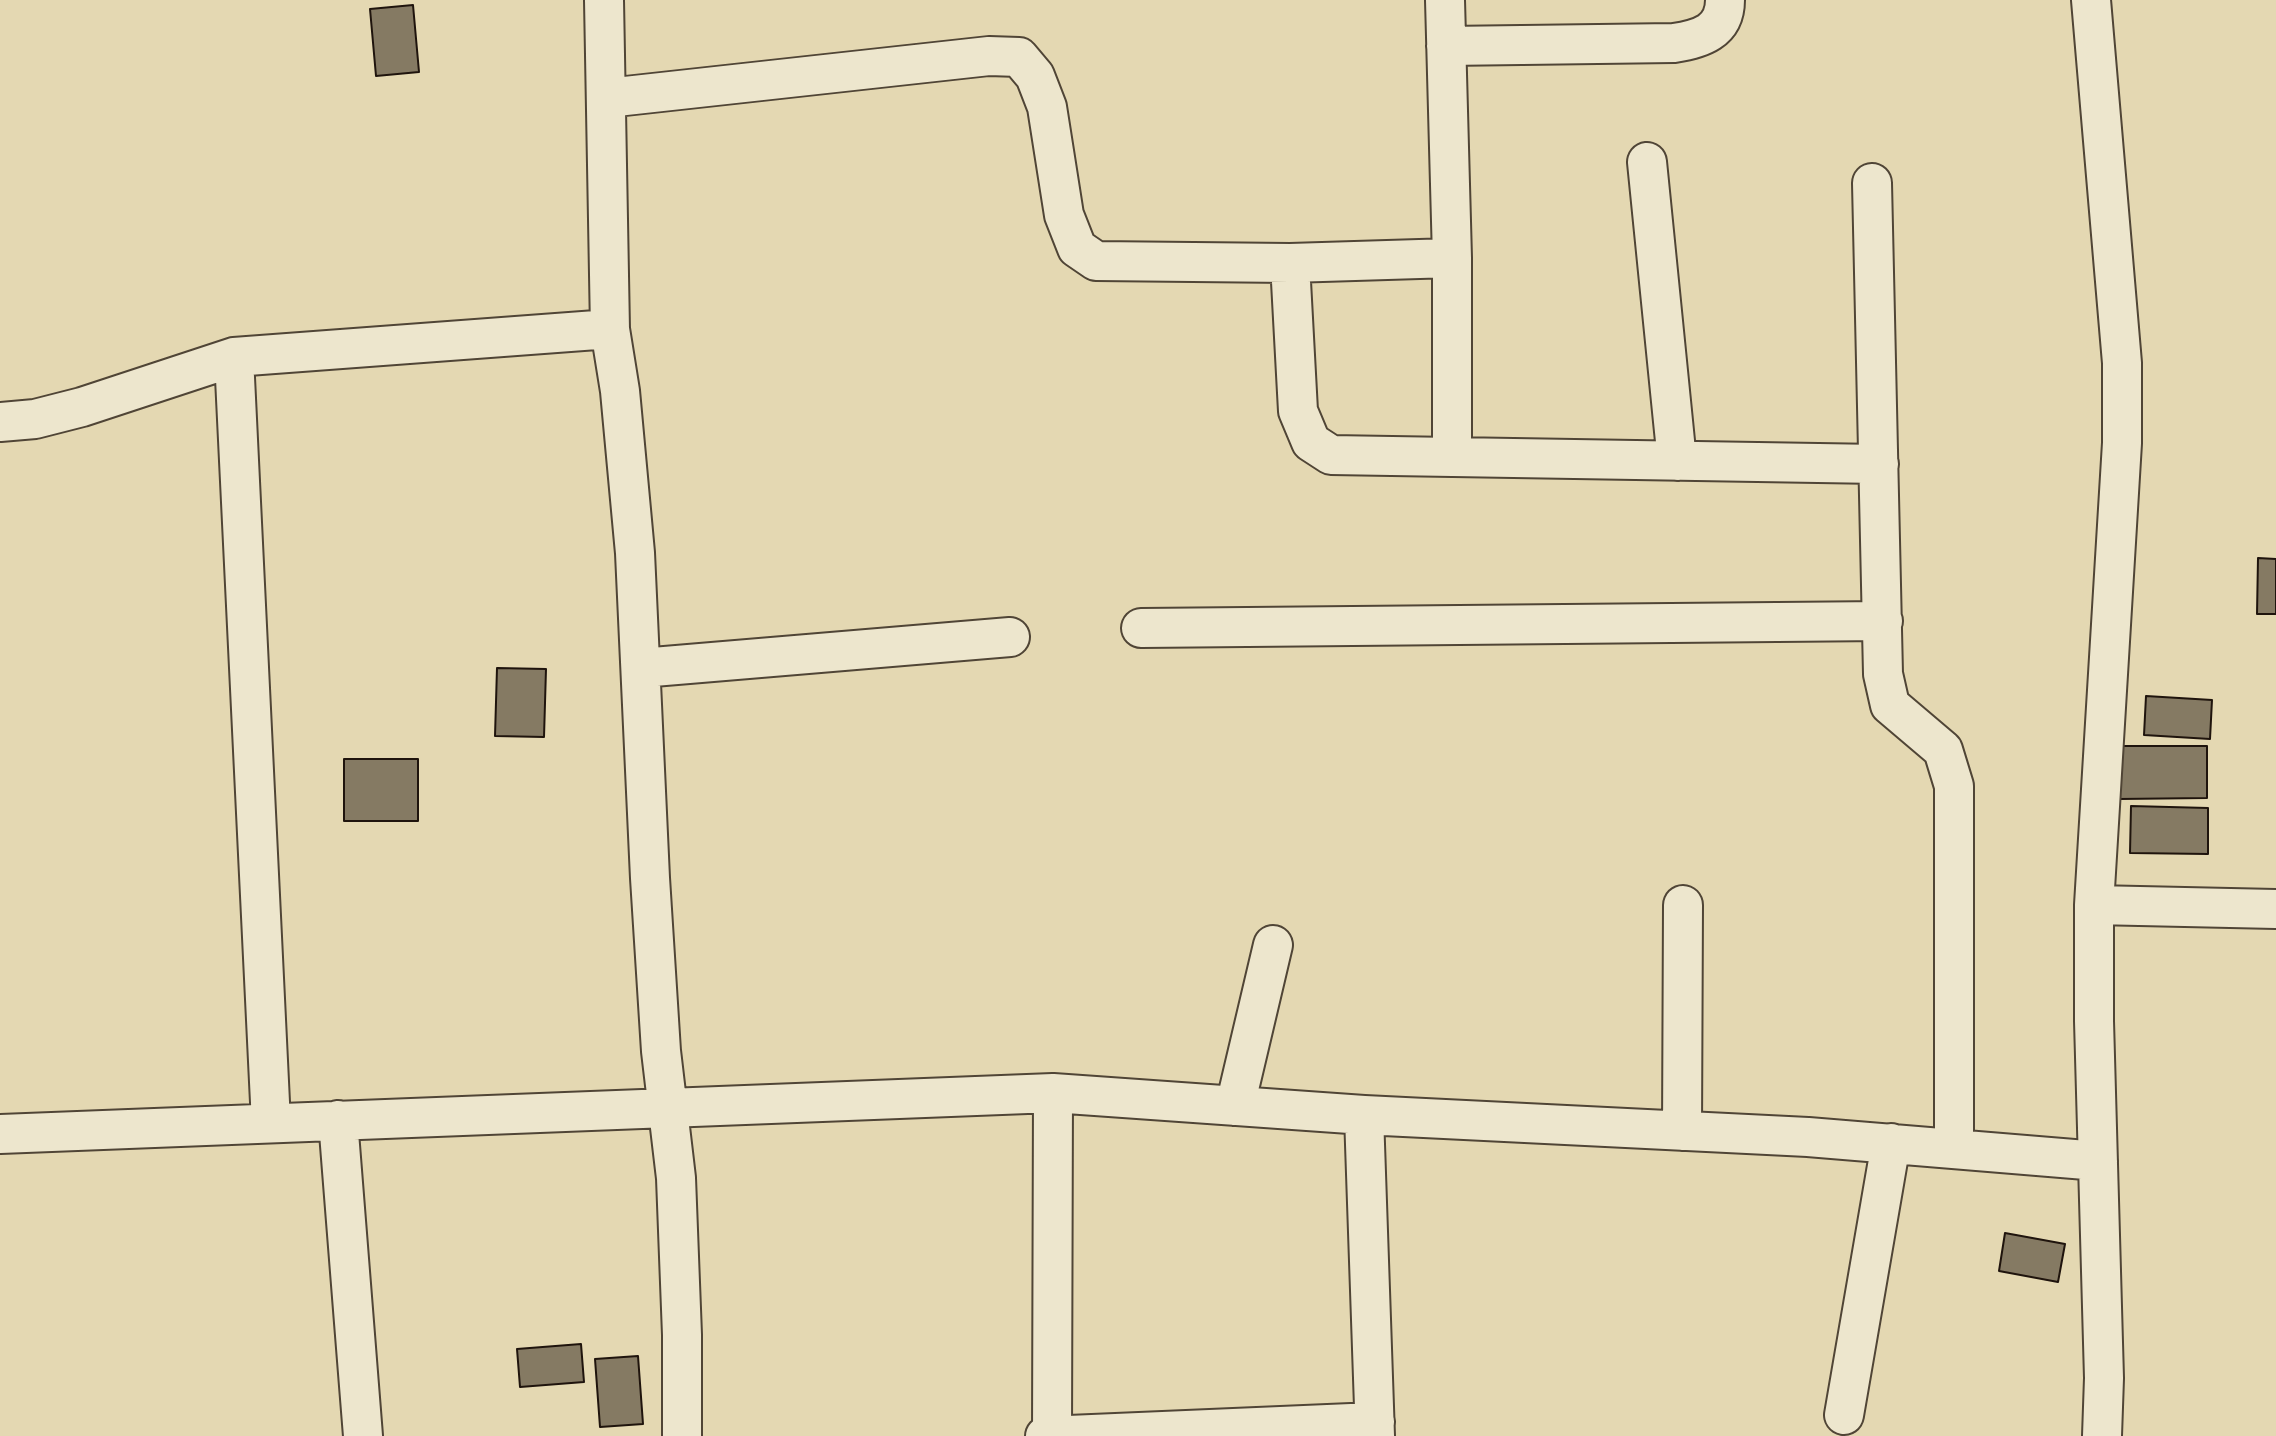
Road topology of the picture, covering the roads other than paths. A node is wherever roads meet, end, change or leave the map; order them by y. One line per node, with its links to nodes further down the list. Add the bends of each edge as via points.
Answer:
1 (604, 0): 6 (street)
2 (1445, 0): 5 (street)
3 (1725, 0): 5 (street, via 1714,30 1674,43)
4 (2091, 0): 22 (street, via 2122,376 2122,443)
5 (1446, 46): 9 (street)
6 (607, 98): 10 (street, via 989,56 1019,57 1035,76 1047,107 1064,215 1077,248 1096,261); 11 (street)
7 (1647, 162): 15 (street)
8 (1872, 183): 16 (street)
9 (1452, 258): 10 (street); 14 (street)
10 (1290, 263): 14 (street, via 1298,411 1311,442 1331,454)
11 (610, 329): 12 (street); 20 (street, via 635,553)
12 (233, 358): 13 (street, via 82,407); 30 (street)
13 (0, 422)
14 (1452, 457): 15 (street)
15 (1676, 461): 16 (street)
16 (1879, 464): 17 (street)
17 (1882, 621): 18 (street); 34 (street, via 1883,674 1891,705 1943,750 1954,786)
18 (1141, 628)
19 (1010, 637): 20 (street)
20 (641, 668): 26 (street)
21 (1683, 905): 31 (street)
22 (2094, 905): 23 (street); 35 (street)
23 (2276, 909)
24 (1273, 945): 27 (street)
25 (1053, 1093): 26 (street); 27 (street); 41 (street)
26 (667, 1106): 29 (street); 39 (street, via 676,1178)
27 (1236, 1106): 28 (street)
28 (1364, 1115): 31 (street); 37 (street)
29 (338, 1120): 30 (street); 38 (street)
30 (271, 1123): 32 (street)
31 (1682, 1131): 33 (street)
32 (0, 1134)
33 (1891, 1143): 34 (street); 36 (street)
34 (1954, 1149): 35 (street)
35 (2098, 1161): 42 (street)
36 (1844, 1415)
37 (1375, 1429): 41 (street)
38 (363, 1436)
39 (682, 1436)
40 (1045, 1436): 41 (street)
41 (1052, 1436)
42 (2102, 1436)

